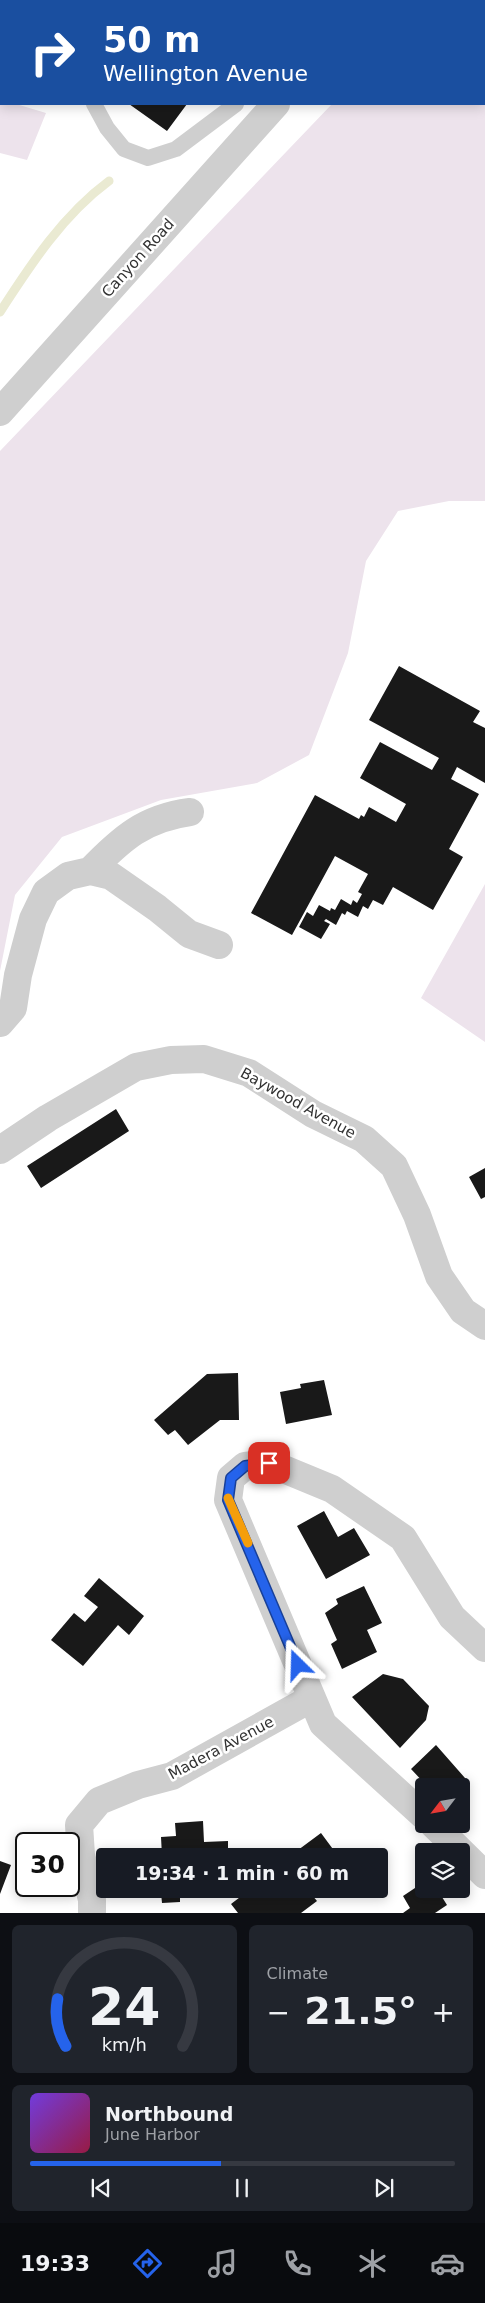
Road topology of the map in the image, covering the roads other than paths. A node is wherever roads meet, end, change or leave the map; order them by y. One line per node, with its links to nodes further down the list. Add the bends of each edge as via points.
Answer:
1 (95, 105): 2 (lane, via 124,149 148,158 176,149)
2 (235, 105)
3 (275, 105): 4 (street, Canyon Road)
4 (0, 412)
5 (190, 812): 6 (street, via 146,824 122,839)
6 (90, 871): 7 (street, via 111,876 189,934); 8 (street, via 68,876 46,892 33,919 13,1008)
7 (219, 945)
8 (0, 1023)
9 (0, 1150): 10 (street, Baywood Avenue, via 136,1067 171,1060 204,1059 249,1074 312,1114 364,1139 394,1166 417,1215 439,1276 463,1311)
10 (485, 1326)
11 (485, 1648): 12 (street, via 452,1617 403,1538 332,1490 269,1463 245,1466 231,1478 228,1500)
12 (312, 1698): 13 (street, via 323,1724); 16 (street, Madera Avenue, via 172,1776 138,1785 99,1801 78,1825)
13 (415, 1808)
14 (442, 1833): 15 (street)
15 (485, 1874)
16 (92, 1913)

